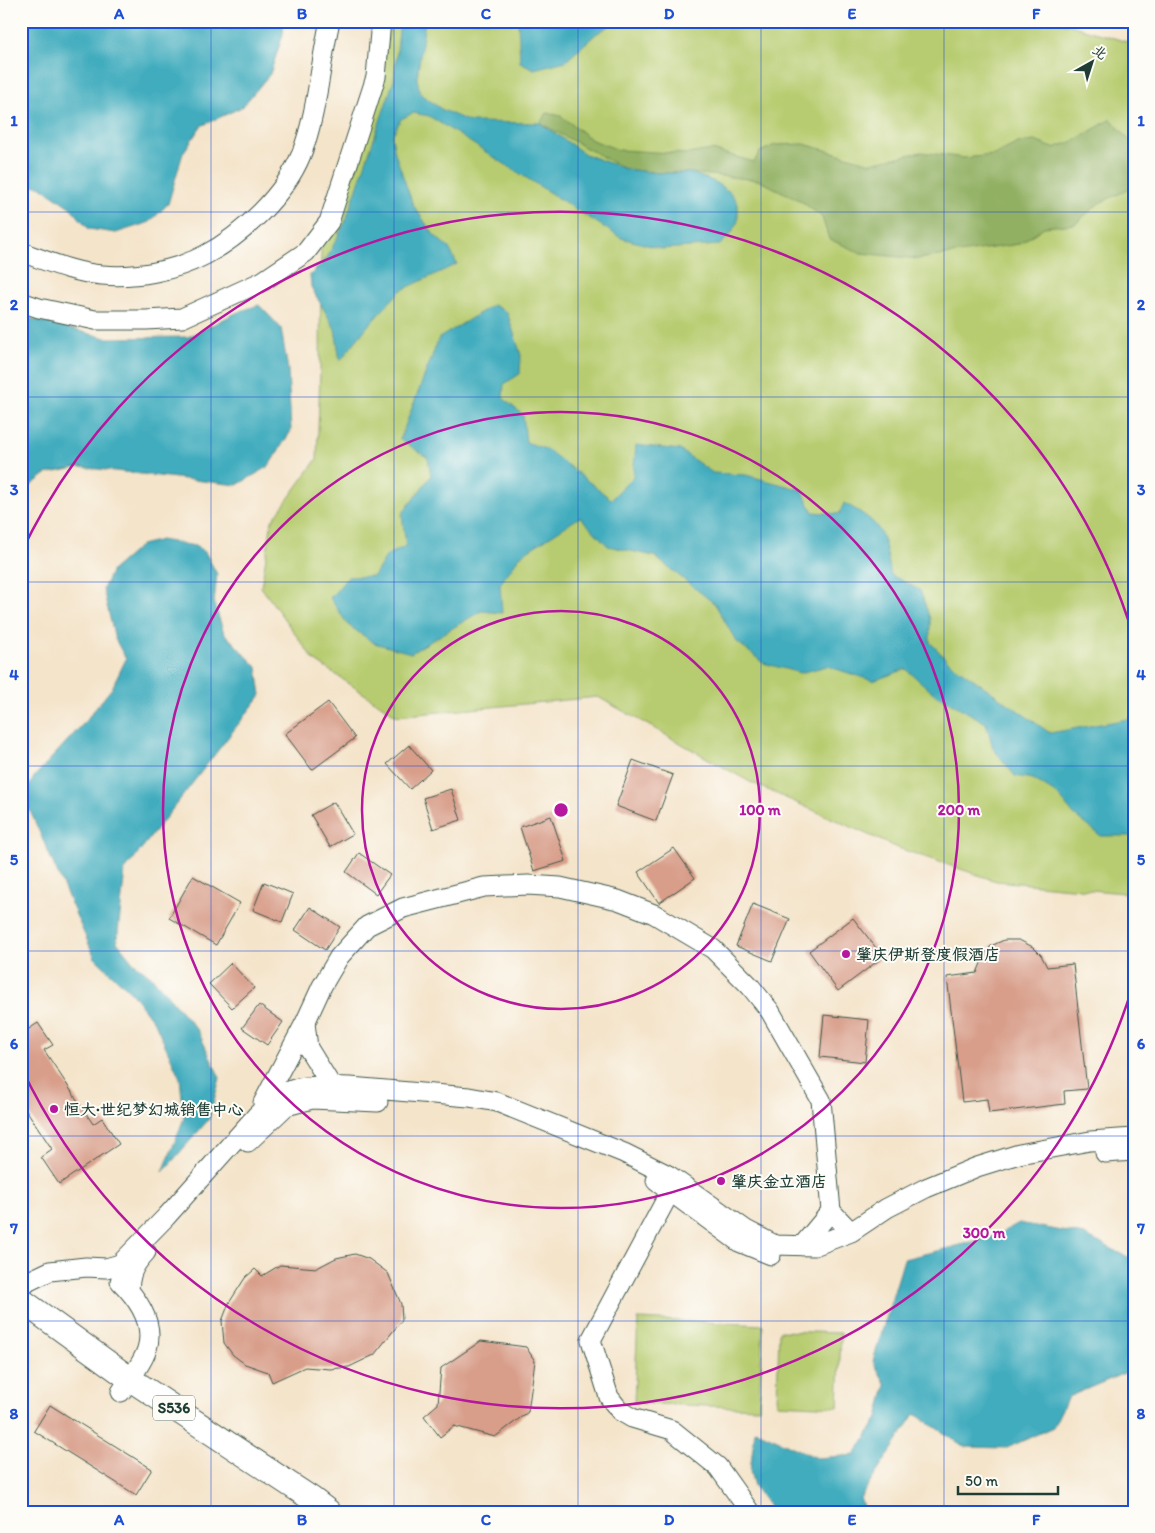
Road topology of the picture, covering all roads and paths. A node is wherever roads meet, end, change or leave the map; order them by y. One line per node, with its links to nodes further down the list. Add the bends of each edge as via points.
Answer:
1 (330, 21): 3 (street, via 310,129 300,157 284,185 237,234 205,256 170,269 135,275 102,275 72,269)
2 (381, 21): 4 (street, via 376,77 329,222 306,252 263,281 182,318 95,320)
3 (21, 252)
4 (21, 302)
5 (305, 1023): 6 (street, via 308,1048 329,1082); 7 (street); 11 (street, via 339,957 367,926 403,908 484,887 528,885 560,887 618,900 654,914 713,949 770,1011 821,1100)
6 (336, 1087): 7 (street, via 298,1088 278,1094); 13 (street, via 497,1102 624,1153 670,1176 746,1230 775,1245)
7 (256, 1116): 14 (street, via 120,1264)
8 (1134, 1138): 12 (street, via 1090,1141 1019,1154 977,1167 887,1208)
9 (1134, 1151): 10 (street, via 1094,1154 997,1172 923,1202 854,1243 804,1257 769,1254 739,1242)
10 (670, 1192): 16 (street, via 628,1167 493,1114 454,1108 312,1099 286,1106 257,1132 135,1264); 22 (street, via 591,1340 608,1397 620,1411 680,1436 718,1467)
11 (831, 1211): 12 (street); 13 (street)
12 (851, 1232): 13 (street, via 814,1246)
13 (802, 1246)
14 (106, 1268): 15 (street, via 50,1271); 16 (street)
15 (21, 1287)
16 (128, 1290): 19 (street, via 140,1303 150,1331 147,1350)
17 (21, 1300): 19 (main road, S536)
18 (21, 1317): 19 (main road, S536)
19 (125, 1386): 20 (main road, S536); 21 (main road, S536)
20 (305, 1512)
21 (329, 1512)
22 (750, 1512)

